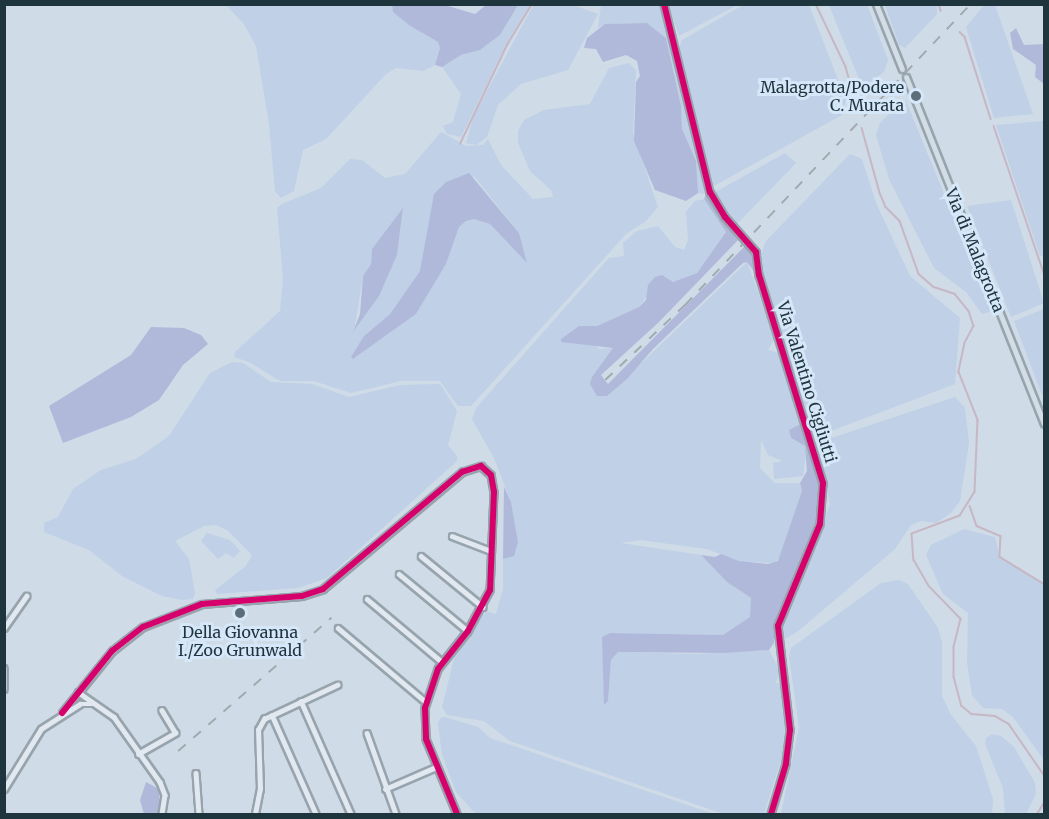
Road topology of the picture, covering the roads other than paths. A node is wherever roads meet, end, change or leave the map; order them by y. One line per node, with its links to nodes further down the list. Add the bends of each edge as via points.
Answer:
1 (664, 4): 43 (street, Via Valentino Cigliutti, via 710,192 725,217 756,252 759,275 823,483 820,524 778,626 790,730 786,764)
2 (876, 4): 3 (main road)
3 (902, 69)
4 (906, 77): 5 (main road, Via di Malagrotta)
5 (1044, 423)
6 (452, 536): 7 (street)
7 (491, 551): 12 (street, via 490,590); 18 (street, via 495,518 492,477 485,468 472,466 327,587 302,596 212,603 173,612 128,637)
8 (421, 556): 12 (street)
9 (399, 574): 15 (street)
10 (26, 596): 13 (street)
11 (366, 599): 16 (street)
12 (483, 607): 15 (street)
13 (4, 628)
14 (338, 628): 24 (street)
15 (468, 631): 16 (street)
16 (442, 662): 24 (street)
17 (4, 668): 20 (street)
18 (85, 682): 21 (street); 22 (street)
19 (336, 685): 23 (street)
20 (4, 689)
21 (76, 694): 22 (street); 25 (street); 28 (street)
22 (86, 694): 26 (street)
23 (301, 701): 29 (street); 40 (street)
24 (426, 702): 32 (street, via 426,739)
25 (80, 704): 26 (street); 28 (street)
26 (95, 704): 31 (street, via 115,718)
27 (162, 711): 31 (street, via 174,733)
28 (62, 713): 34 (street, via 37,734)
29 (272, 715): 38 (street, via 258,730 260,789); 39 (street)
30 (367, 733): 35 (street)
31 (138, 754): 36 (street, via 164,789)
32 (436, 767): 35 (street); 42 (street)
33 (196, 773): 37 (street)
34 (4, 789)
35 (386, 789): 41 (street)
36 (162, 814)
37 (199, 814)
38 (255, 814)
39 (316, 814)
40 (351, 814)
41 (395, 814)
42 (457, 814)
43 (771, 814)

